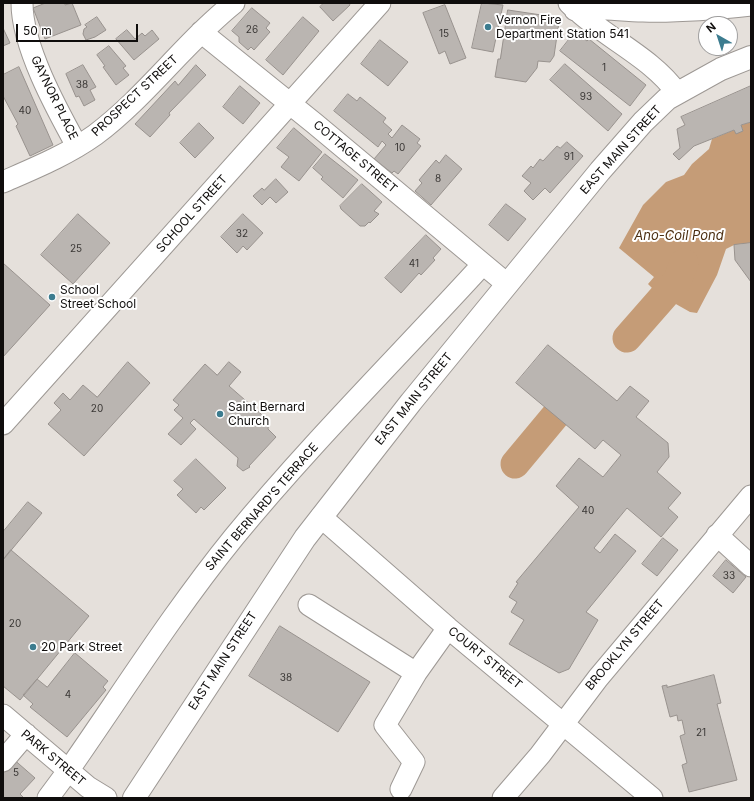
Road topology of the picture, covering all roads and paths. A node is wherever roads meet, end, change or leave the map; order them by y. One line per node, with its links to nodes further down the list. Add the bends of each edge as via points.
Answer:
1 (22, 3): 10 (street, GAYNOR PLACE, via 29,44)
2 (234, 3): 6 (street, PROSPECT STREET)
3 (380, 3): 9 (street, SCHOOL STREET)
4 (751, 5): 5 (street, via 671,11)
5 (572, 6): 8 (street, via 586,20 659,73)
6 (201, 32): 9 (street, COTTAGE STREET); 10 (street, PROSPECT STREET, via 118,115)
7 (751, 58): 8 (main road, EAST MAIN STREET, via 721,69)
8 (677, 93): 13 (main road, EAST MAIN STREET, via 643,122)
9 (290, 104): 12 (street, COTTAGE STREET); 14 (street, SCHOOL STREET)
10 (77, 146): 11 (street, PROSPECT STREET, via 53,160)
11 (3, 182)
12 (483, 264): 13 (street, COTTAGE STREET); 26 (street, SAINT BERNARD'S TERRACE, via 300,461 234,537 177,612)
13 (508, 284): 16 (main road, EAST MAIN STREET)
14 (3, 424)
15 (751, 496): 17 (street, BROOKLYN STREET)
16 (321, 517): 20 (street, COURT STREET); 30 (main road, EAST MAIN STREET, via 283,568)
17 (717, 535): 18 (street); 23 (street, BROOKLYN STREET, via 598,678)
18 (751, 566)
19 (309, 605): 21 (street)
20 (448, 628): 21 (street); 23 (street, COURT STREET)
21 (416, 673): 27 (street, via 385,724 414,762)
22 (3, 715): 24 (street, PARK STREET)
23 (564, 723): 31 (street, BROOKLYN STREET); 32 (street, COURT STREET)
24 (26, 734): 25 (street); 26 (street, PARK STREET)
25 (3, 761)
26 (68, 771): 28 (street, SAINT BERNARD'S TERRACE); 29 (street, PARK STREET)
27 (401, 790)
28 (48, 798)
29 (106, 798)
30 (134, 798)
31 (503, 798)
32 (652, 798)

